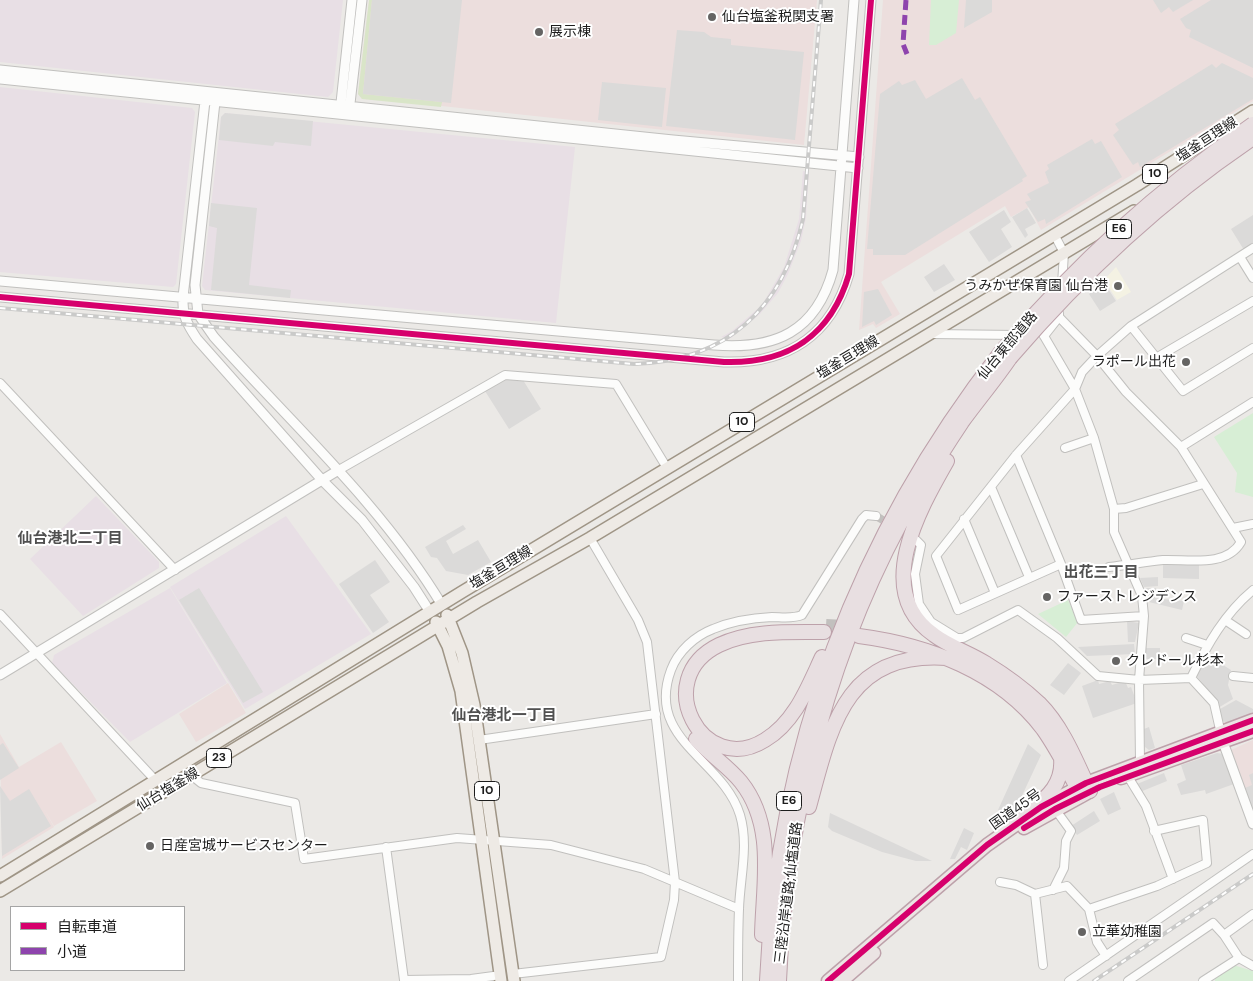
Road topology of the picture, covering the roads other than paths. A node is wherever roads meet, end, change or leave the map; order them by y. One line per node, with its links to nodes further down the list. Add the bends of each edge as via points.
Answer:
1 (352, 0): 9 (street)
2 (362, 0): 9 (street)
3 (854, 0): 13 (street)
4 (871, 0): 14 (street)
5 (0, 70): 7 (street)
6 (0, 79): 7 (street)
7 (208, 97): 8 (street); 9 (street); 24 (street)
8 (215, 102): 9 (street); 25 (street)
9 (345, 111): 13 (street); 15 (street)
10 (1253, 111): 17 (main road, 塩釜亘理線 / 10)
11 (1253, 124): 35 (highway, 仙台東部道路 / E6, bridge, via 1139,210 1050,296)
12 (1253, 138): 19 (main road, 塩釜亘理線 / 10); 35 (highway, 仙台東部道路 / E6, bridge, via 1189,184 1106,254)
13 (843, 156): 14 (street); 15 (street)
14 (858, 157): 16 (street)
15 (843, 166): 16 (street); 25 (street, via 833,270 824,296 799,327 762,345 714,345)
16 (858, 168): 28 (street, via 849,274 838,305 814,334 795,349 762,360 724,362)
17 (1054, 234): 19 (street); 44 (main road, 塩釜亘理線 / 10)
18 (1253, 248): 20 (street)
19 (1064, 254): 29 (street); 31 (main road, 塩釜亘理線 / 10)
20 (1240, 257): 21 (street); 30 (street)
21 (1253, 278)
22 (0, 281): 24 (street)
23 (0, 297): 27 (street)
24 (183, 297): 25 (street); 27 (street)
25 (194, 298): 28 (street)
26 (1253, 301): 36 (street)
27 (183, 313): 28 (street); 46 (street, via 197,339)
28 (198, 314): 45 (street, via 205,327)
29 (1059, 317): 32 (street); 34 (street)
30 (1131, 326): 34 (street); 36 (street)
31 (931, 334): 32 (street); 55 (main road, 塩釜亘理線 / 10)
32 (1044, 336): 38 (street)
33 (1253, 348): 36 (street, via 1183,391)
34 (1098, 356): 38 (street, via 1082,372); 41 (street, via 1126,392)
35 (1006, 358): 54 (highway, 仙台東部道路 / E6, via 972,390 924,462); 71 (highway, 仙台東部道路 / E6, via 915,497 877,572); 75 (highway, via 930,494 914,527 905,560 903,586 912,612 933,635)
36 (1156, 358)
37 (0, 383): 60 (street)
38 (1075, 389): 40 (street); 43 (street)
39 (1253, 402): 41 (street)
40 (1094, 438): 42 (street); 49 (street)
41 (1180, 447): 47 (street)
42 (1065, 448)
43 (1016, 455): 48 (street); 57 (street)
44 (667, 468): 45 (street, via 616,384 505,375); 64 (main road, 塩釜亘理線 / 10)
45 (337, 471): 46 (street); 64 (street, via 401,542)
46 (322, 480): 60 (street); 65 (street, via 390,554)
47 (1203, 484): 49 (street); 53 (street)
48 (991, 487): 51 (street); 61 (street)
49 (1114, 509): 58 (street, via 1114,532)
50 (876, 516): 109 (street, via 862,518 802,615 740,620 711,629 678,655 670,674 666,708 675,731 725,786 740,814 744,846)
51 (964, 519): 63 (street); 63 (street, via 936,556 958,610)
52 (1253, 524): 53 (street)
53 (1233, 528): 58 (street, via 1242,542 1231,554 1198,562 1164,560)
54 (882, 537): 71 (highway, 仙台東部道路 / E6); 119 (highway, via 857,576 804,694 780,729 764,741 734,748 714,742 695,726 688,713 685,691 694,667 709,651 733,640 825,629 775,626 726,635 702,648 688,662 680,680 678,701 684,722 699,742 741,782 763,828)
55 (590, 538): 68 (main road, 塩釜亘理線 / 10); 83 (street, via 644,635)
56 (916, 540): 82 (street, via 921,545 915,574 919,604 938,627 960,638 1018,610 1057,638 1098,676)
57 (1061, 564): 61 (street); 67 (street, via 1081,620)
58 (1130, 565): 59 (street); 67 (street, via 1142,596)
59 (1109, 567)
60 (175, 570): 76 (street)
61 (1029, 577): 63 (street)
62 (1253, 590): 69 (street)
63 (995, 593)
64 (442, 604): 65 (main road, 塩釜亘理線 / 10); 68 (main road, 10)
65 (430, 612): 70 (main road, 10); 92 (main road, 仙台塩釜線 / 23)
66 (0, 614): 76 (street)
67 (1144, 616): 82 (street)
68 (449, 620): 70 (main road, 塩釜亘理線 / 10); 87 (main road, 10, via 467,675)
69 (1225, 620): 72 (street); 74 (street)
70 (438, 627): 90 (main road, 仙台塩釜線 / 23); 98 (main road, 10, via 448,646 461,691)
71 (853, 632): 75 (highway); 77 (highway, via 910,644); 119 (highway, 三陸沿岸道路;仙塩道路 / E6, via 817,734 796,825)
72 (1246, 634)
73 (1186, 638): 74 (street)
74 (1207, 645): 80 (street)
75 (963, 652): 93 (highway, via 987,664 1038,703 1054,720)
76 (37, 653): 78 (street); 92 (street)
77 (948, 658): 88 (highway, via 1008,693 1031,714); 119 (highway, via 910,658 885,666 857,687 843,707 823,758 805,823)
78 (0, 675)
79 (1233, 676): 81 (street)
80 (1192, 678): 82 (street); 86 (street, via 1214,703)
81 (1253, 678)
82 (1139, 680): 89 (street)
83 (656, 714): 87 (street); 104 (street)
84 (1253, 720): 86 (highway, 国道45号)
85 (1253, 731): 86 (highway, 国道45号)
86 (1222, 737): 89 (highway, 国道45号); 91 (highway, 国道45号, via 1145,771); 96 (street)
87 (480, 740): 99 (main road, 10)
88 (1061, 757): 93 (highway); 95 (highway, via 1058,784)
89 (1140, 762): 93 (highway, 国道45号)
90 (191, 775): 100 (street, via 201,783 294,803 304,859); 107 (main road, 仙台塩釜線 / 23)
91 (1127, 775): 93 (highway, 国道45号); 97 (street, via 1146,806)
92 (156, 781): 102 (main road, 仙台塩釜線 / 23)
93 (1084, 789): 94 (highway, 国道45号); 95 (highway, 国道45号)
94 (1055, 809): 106 (street, via 1071,831 1066,840 1064,868); 125 (highway, 国道45号, via 994,851)
95 (1018, 822): 124 (highway, 国道45号)
96 (1253, 824)
97 (1154, 831): 103 (street); 103 (street, via 1203,820 1207,863)
98 (482, 841): 99 (street); 100 (street, via 457,838); 118 (main road, 10)
99 (494, 841): 104 (street, via 551,845 644,869); 117 (main road, 10)
100 (386, 847): 120 (street)
101 (1253, 854): 113 (street)
102 (0, 876)
103 (1173, 879): 110 (street)
104 (675, 882): 109 (street); 117 (street, via 661,957)
105 (1000, 882): 108 (street)
106 (1053, 890): 108 (street); 110 (street, via 1067,886)
107 (0, 891)
108 (1035, 894): 115 (street)
109 (739, 909): 123 (street)
110 (1089, 909): 113 (street, via 1097,942)
111 (1253, 914): 112 (street)
112 (1224, 935): 114 (street); 121 (street, via 1213,924)
113 (1106, 956): 126 (street)
114 (1238, 958): 116 (street); 122 (street)
115 (1043, 965)
116 (1253, 966)
117 (513, 977)
118 (501, 978): 120 (street)
119 (771, 978)
120 (404, 980)
121 (1132, 980)
122 (1204, 980)
123 (738, 981)
124 (828, 981)
125 (842, 981)
126 (1069, 981)

